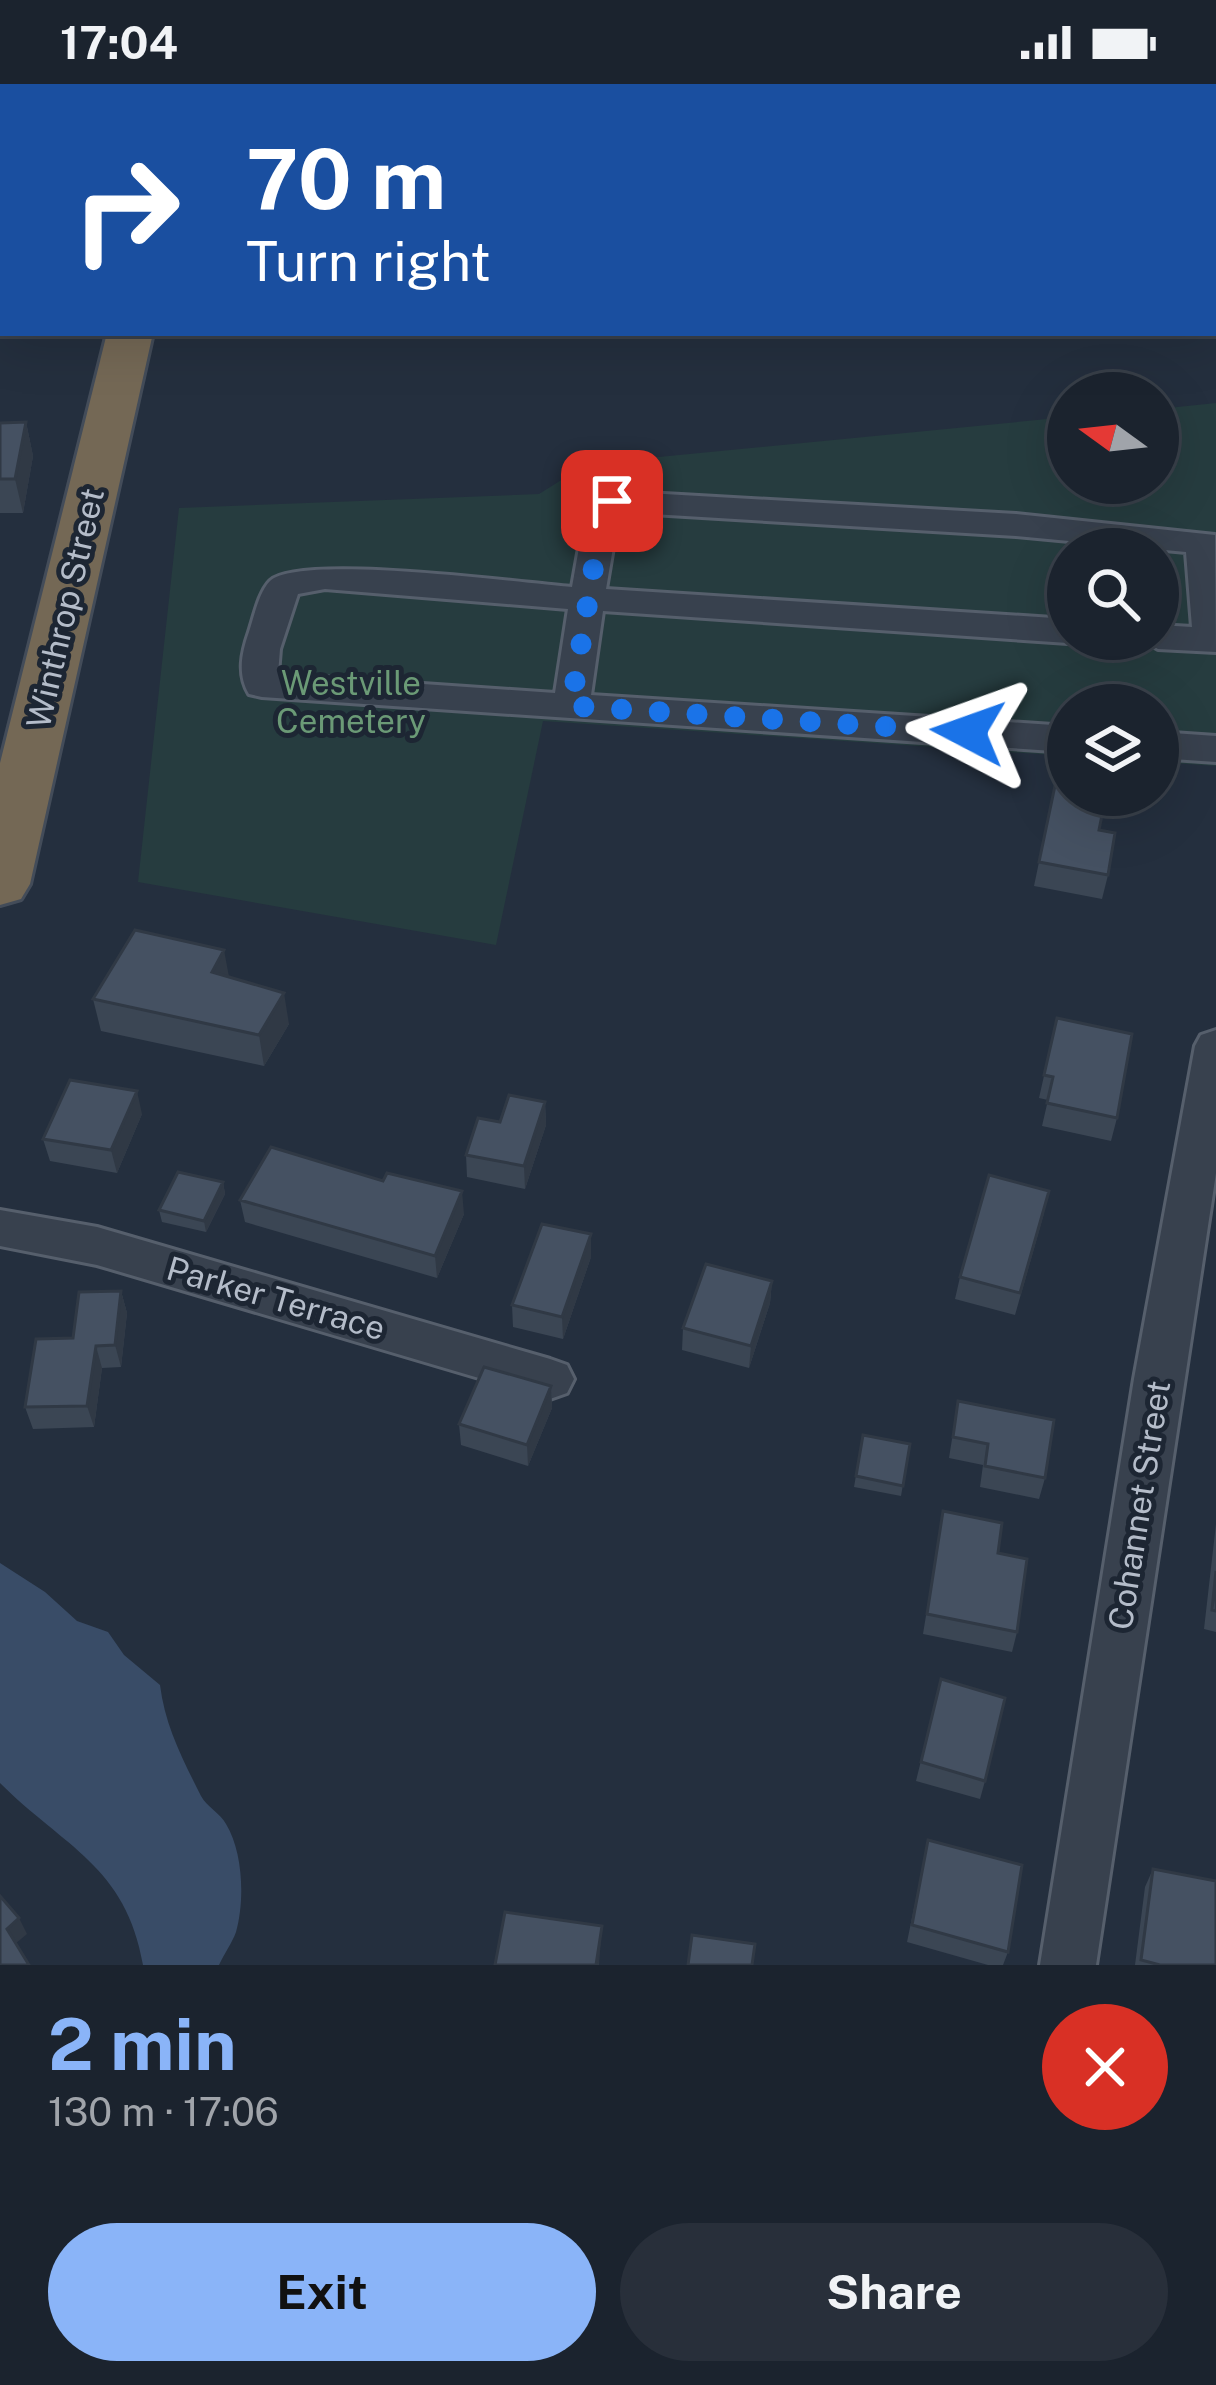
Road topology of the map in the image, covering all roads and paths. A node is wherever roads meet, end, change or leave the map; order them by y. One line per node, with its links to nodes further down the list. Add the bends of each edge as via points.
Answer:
1 (129, 336): 10 (highway, Winthrop Street)
2 (587, 599): 3 (street); 5 (street, via 604,503 612,501 1016,525 1203,543); 6 (street); 6 (street, via 296,580 283,588 259,677 272,687)
3 (1047, 630)
4 (1179, 638): 5 (street)
5 (1214, 640)
6 (571, 706): 7 (street)
7 (1047, 738)
8 (1179, 746): 9 (street)
9 (1216, 749)
10 (0, 884)
11 (1216, 1046): 12 (street, Cohannet Street)
12 (1205, 1173): 15 (street, Cohannet Street)
13 (0, 1228): 14 (street, Parker Terrace, via 98,1246)
14 (550, 1379)
15 (1068, 1965)

